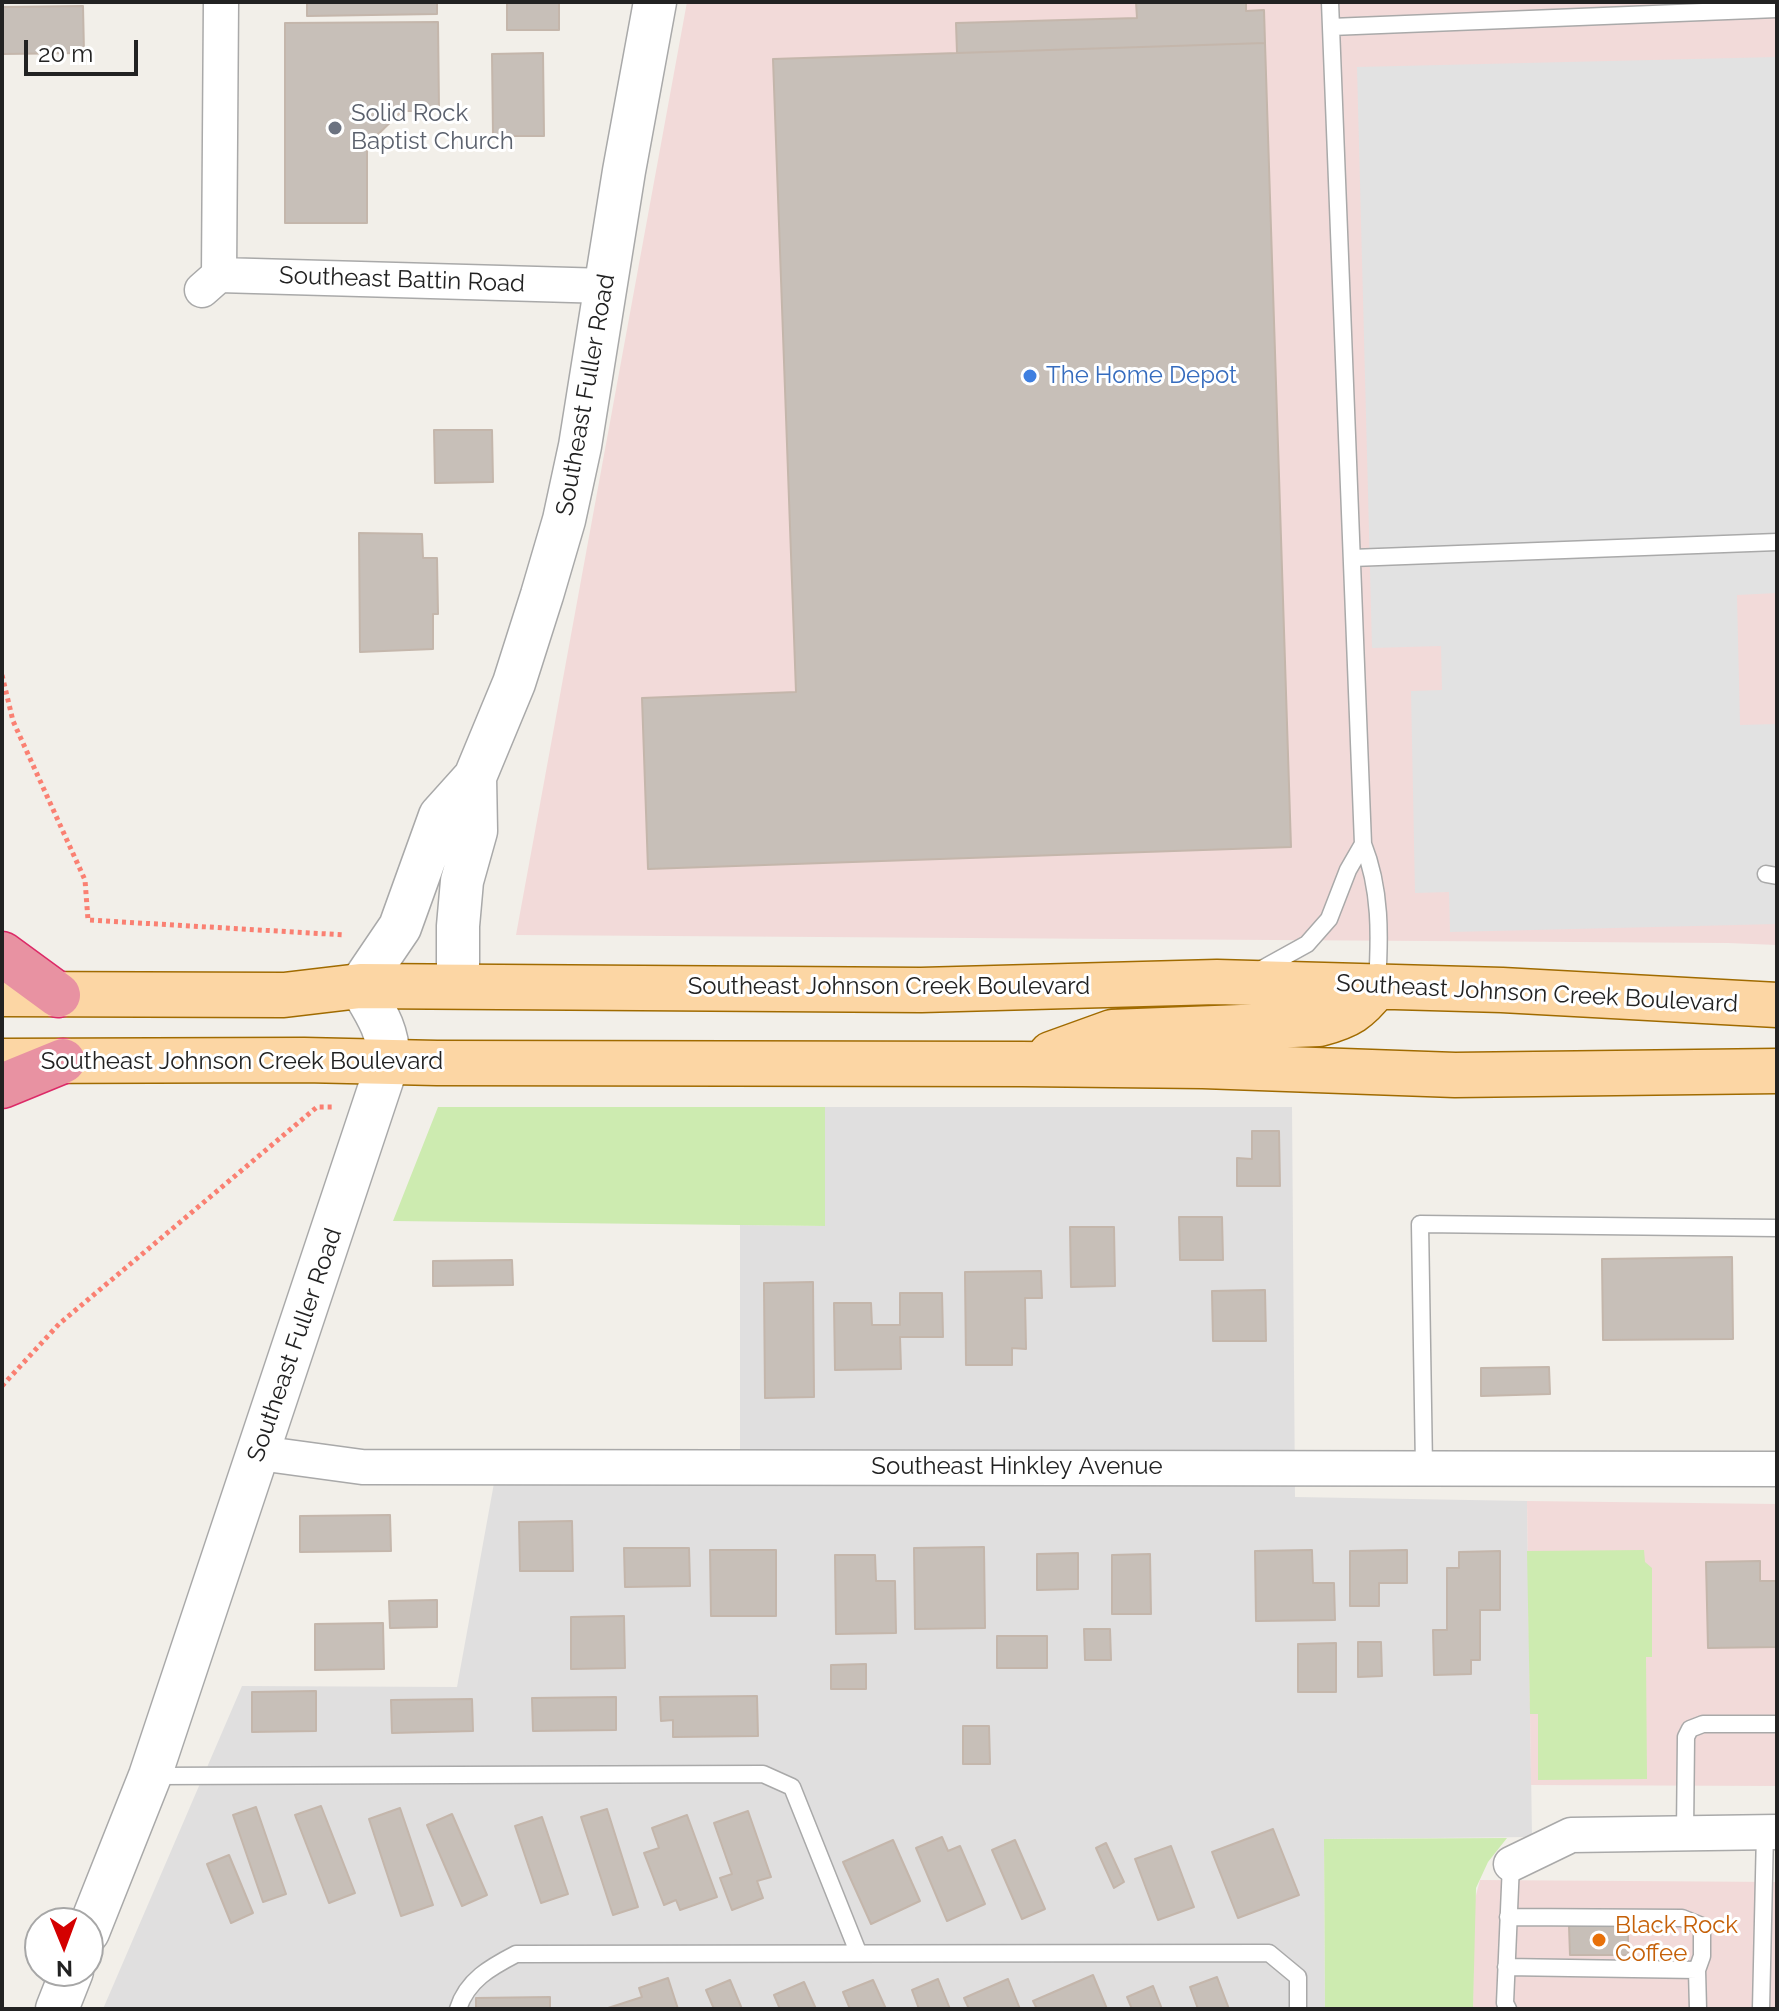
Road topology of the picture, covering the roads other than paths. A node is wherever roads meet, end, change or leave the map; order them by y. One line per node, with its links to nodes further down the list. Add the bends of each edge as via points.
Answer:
1 (221, 2): 6 (street, Southeast Battin Road, via 210,282)
2 (655, 2): 6 (street, Southeast Fuller Road)
3 (1330, 2): 5 (lane)
4 (1777, 9): 5 (lane)
5 (1331, 27): 8 (lane)
6 (607, 286): 9 (street, Southeast Fuller Road, via 564,520 514,683)
7 (1777, 542): 8 (lane)
8 (1352, 558): 10 (lane)
9 (475, 777): 13 (street, Southeast Fuller Road, via 440,816 400,927); 14 (street, Southeast Fuller Road, via 476,831 462,881)
10 (1363, 844): 12 (lane, via 1329,919 1307,944 1267,968); 15 (lane, via 1373,870 1380,937)
11 (2, 954): 17 (highway)
12 (1217, 982): 14 (main road, Southeast Johnson Creek Boulevard, via 921,990); 15 (main road, Southeast Johnson Creek Boulevard)
13 (360, 986): 14 (main road, Southeast Johnson Creek Boulevard); 17 (main road, Southeast Johnson Creek Boulevard, via 284,995); 21 (street, Southeast Fuller Road, via 386,1032)
14 (458, 986)
15 (1377, 986): 18 (main road, Southeast Johnson Creek Boulevard); 22 (main road, via 1346,1017 1319,1024 1112,1032)
16 (2, 994): 17 (main road, Southeast Johnson Creek Boulevard)
17 (58, 995)
18 (1777, 1005)
19 (2, 1061): 20 (main road, Southeast Johnson Creek Boulevard)
20 (63, 1061): 21 (main road, Southeast Johnson Creek Boulevard); 24 (highway)
21 (388, 1062): 22 (main road, Southeast Johnson Creek Boulevard); 26 (street, Southeast Fuller Road)
22 (1022, 1064): 23 (main road, Southeast Johnson Creek Boulevard, via 1455,1075)
23 (1777, 1071)
24 (2, 1086)
25 (1777, 1228): 27 (lane, via 1420,1224)
26 (259, 1453): 27 (street, Southeast Hinkley Avenue, via 362,1467); 30 (street, Southeast Fuller Road)
27 (1424, 1467): 28 (street, Southeast Hinkley Avenue)
28 (1777, 1469)
29 (1777, 1724): 32 (lane, via 1703,1724 1690,1729)
30 (150, 1776): 34 (street, Southeast Fuller Road); 37 (lane, via 763,1774 792,1787)
31 (1771, 1832): 32 (street); 35 (lane)
32 (1685, 1833): 33 (street, via 1571,1835)
33 (1511, 1864): 36 (lane)
34 (98, 1907)
35 (1770, 1911): 46 (lane)
36 (1508, 1917): 38 (lane); 39 (lane, via 1682,1918 1702,1926)
37 (858, 1952): 42 (lane, via 516,1954 482,1971); 43 (lane, via 1269,1953 1298,1977)
38 (1506, 1967): 39 (lane); 44 (lane)
39 (1697, 1970): 45 (lane)
40 (66, 1987): 41 (street)
41 (57, 2009)
42 (458, 2009)
43 (1298, 2009)
44 (1508, 2009)
45 (1698, 2009)
46 (1761, 2009)

